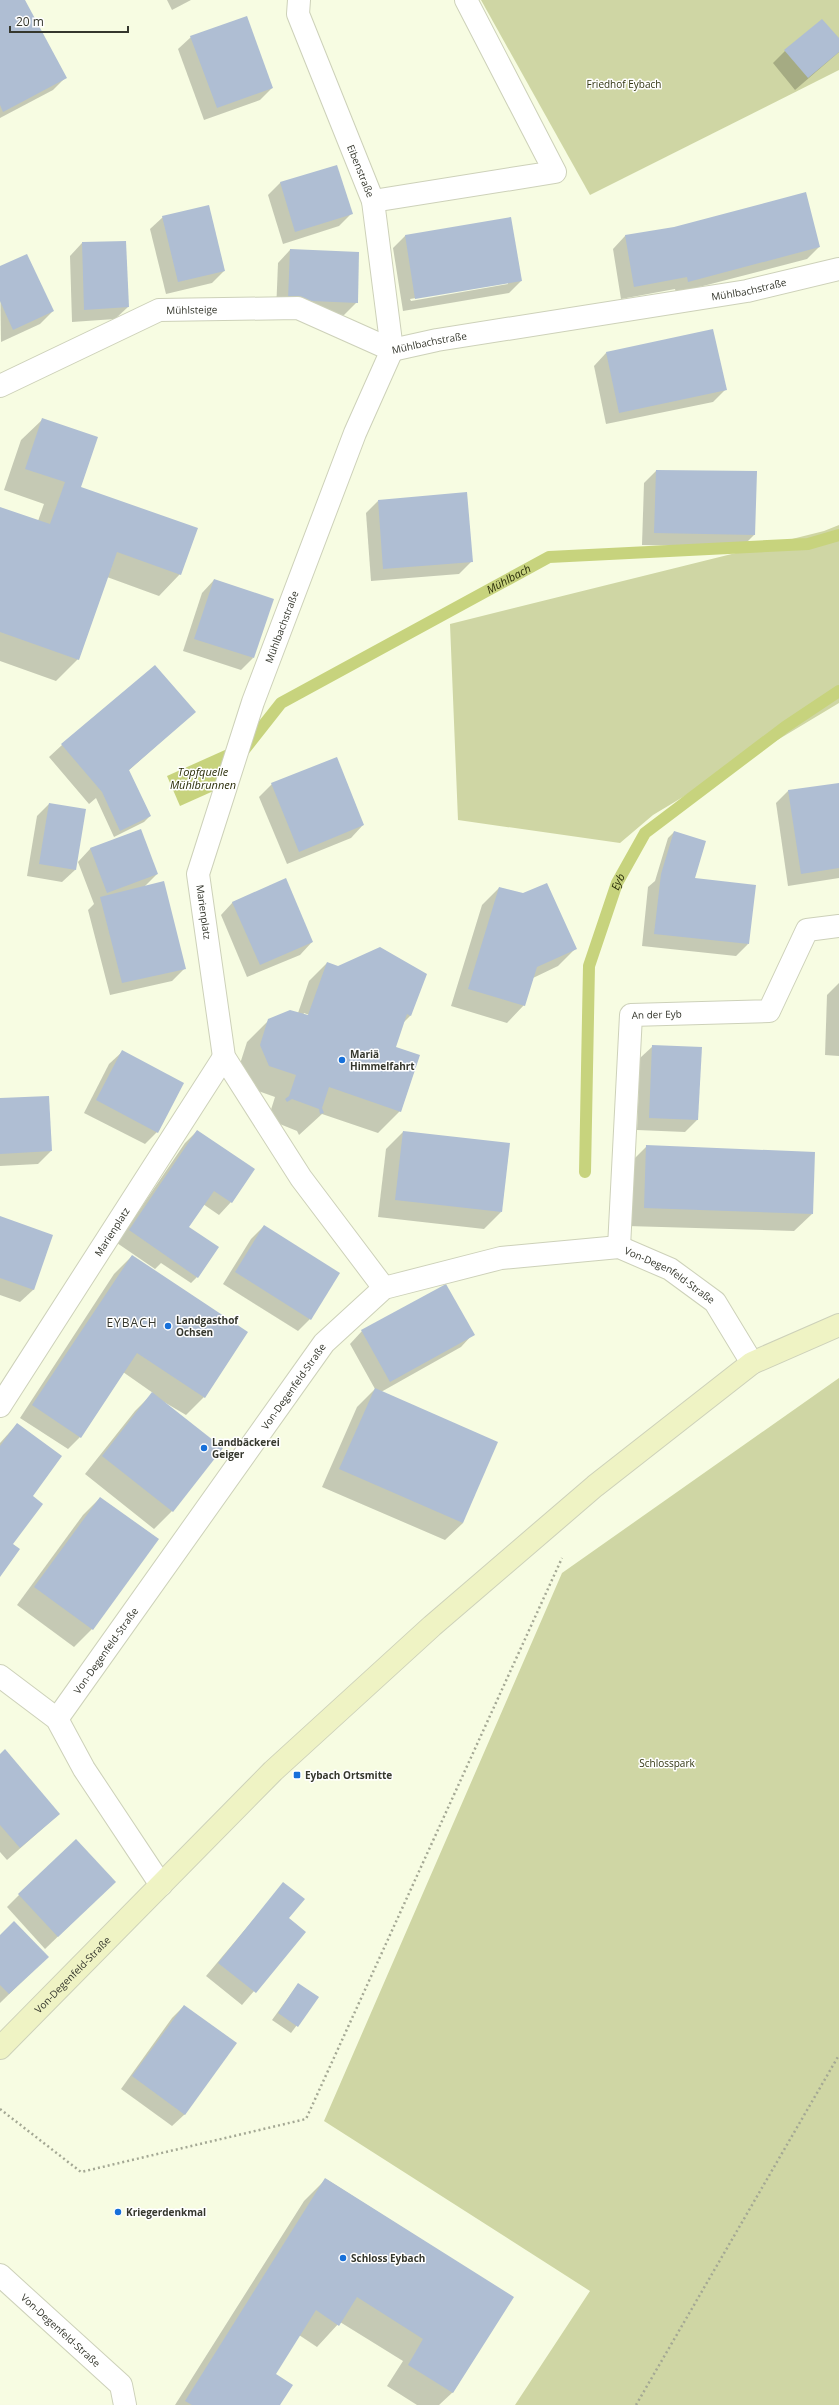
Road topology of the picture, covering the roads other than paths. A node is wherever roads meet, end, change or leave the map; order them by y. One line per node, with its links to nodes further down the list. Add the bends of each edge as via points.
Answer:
1 (299, 0): 3 (street, Eibenstraße, via 298,14)
2 (466, 0): 3 (street, via 555,172)
3 (373, 201): 5 (street, Eibenstraße)
4 (839, 269): 5 (street, Mühlbachstraße, via 747,291 445,339)
5 (392, 350): 6 (street, Mühlsteige, via 298,308 159,310); 7 (street, Mühlbachstraße, via 355,433)
6 (0, 386)
7 (253, 702): 9 (street, Marienplatz, via 198,874)
8 (839, 926): 10 (street, An der Eyb, via 807,930 769,1011 631,1015)
9 (224, 1057): 11 (street, Marienplatz, via 301,1178); 14 (street, Marienplatz)
10 (619, 1247): 11 (street, Von-Degenfeld-Straße, via 500,1258); 13 (street, Von-Degenfeld-Straße, via 670,1269 716,1302)
11 (384, 1288): 16 (street, Von-Degenfeld-Straße, via 324,1343)
12 (839, 1325): 13 (main road, Von-Degenfeld-Straße)
13 (752, 1363): 17 (main road, Von-Degenfeld-Straße, via 595,1486 432,1626 273,1771)
14 (0, 1406)
15 (0, 1676): 16 (street)
16 (57, 1719): 17 (street, via 84,1769)
17 (161, 1885): 18 (main road, Von-Degenfeld-Straße)
18 (0, 2048)
19 (0, 2275): 20 (street, Von-Degenfeld-Straße)
20 (123, 2395)

